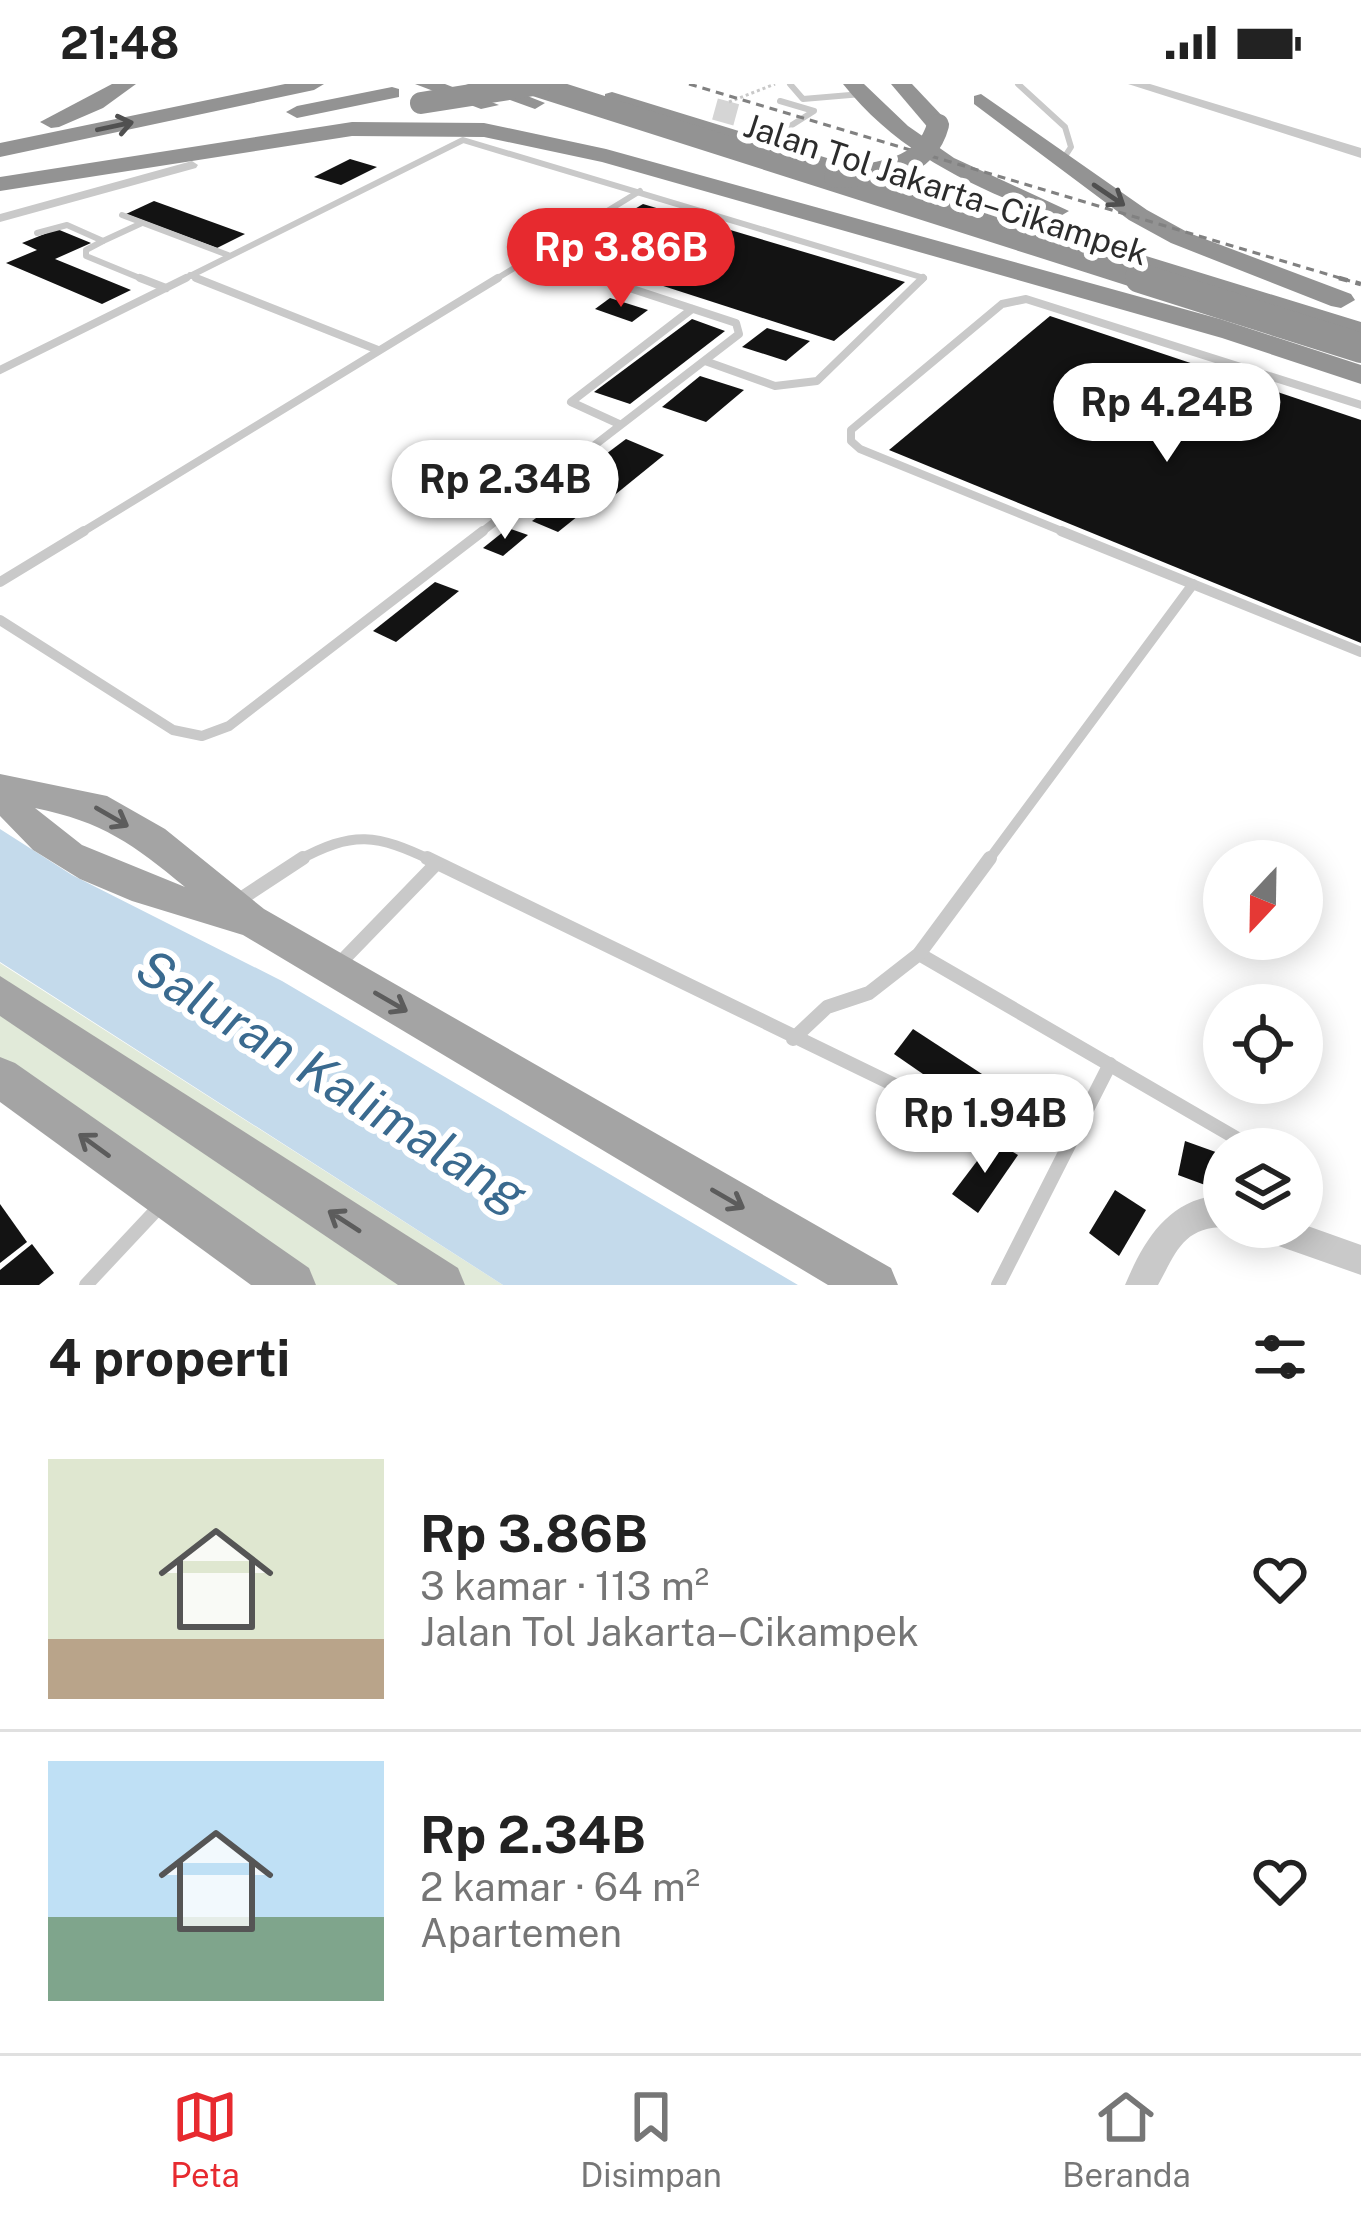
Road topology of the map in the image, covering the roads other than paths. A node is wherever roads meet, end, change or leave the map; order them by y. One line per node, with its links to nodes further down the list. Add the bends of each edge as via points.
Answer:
1 (126, 84): 19 (highway, via 96,104)
2 (201, 84): 3 (highway)
3 (251, 84)
4 (314, 84): 20 (highway, one-way to 4)
5 (476, 84): 13 (highway)
6 (511, 84): 43 (highway, Jalan Tol Jakarta–Cikampek)
7 (567, 84): 41 (highway, Jalan Tol Jakarta–Cikampek)
8 (633, 84): 18 (highway)
9 (790, 84): 14 (lane, via 803,99)
10 (901, 84): 13 (highway, bridge, via 938,125 925,154 904,165 805,178 729,166)
11 (1018, 84): 22 (lane, via 1069,132)
12 (1135, 84): 21 (street)
13 (539, 89): 15 (highway, bridge); 43 (highway, bridge)
14 (858, 89): 32 (highway, via 916,148 961,174)
15 (425, 90): 24 (highway); 25 (highway); 42 (highway, via 1040,268)
16 (970, 92): 22 (highway)
17 (780, 101): 18 (lane, via 814,111)
18 (784, 130): 32 (highway)
19 (0, 138)
20 (0, 150)
21 (1360, 152)
22 (1062, 161): 39 (highway, one-way to 39, via 1180,238)
23 (192, 166): 28 (street)
24 (0, 171)
25 (0, 183): 42 (highway, via 352,129 484,130 627,162)
26 (55, 186): 28 (street)
27 (640, 191): 35 (lane, via 456,141); 36 (lane); 45 (lane, via 924,278 802,388)
28 (18, 213): 30 (street)
29 (122, 215): 31 (lane)
30 (0, 218)
31 (142, 223): 34 (lane); 35 (lane)
32 (1096, 226): 39 (highway)
33 (37, 233): 34 (lane, via 67,225)
34 (103, 241): 38 (lane, via 86,256)
35 (228, 255): 37 (lane)
36 (534, 256): 40 (lane); 44 (lane)
37 (190, 275): 38 (lane); 44 (lane)
38 (166, 287): 46 (lane)
39 (1351, 303)
40 (692, 309): 45 (lane, via 740,326); 49 (lane, via 571,402)
41 (1361, 331)
42 (1231, 332): 47 (highway)
43 (1361, 348)
44 (378, 350): 50 (lane)
45 (705, 361): 49 (lane)
46 (0, 370)
47 (1361, 375)
48 (1361, 405): 51 (lane, via 1026,299 1002,304 851,430 860,449)
49 (619, 424): 52 (lane, via 207,736 173,730)
50 (0, 582)
51 (1193, 584): 53 (lane); 57 (lane)
52 (0, 620)
53 (1361, 652)
54 (0, 790): 56 (main road, via 42,838 78,858 172,901); 56 (main road, one-way to 56, via 94,806 152,839)
55 (436, 864): 56 (lane, via 361,836 265,881); 58 (lane); 60 (lane)
56 (237, 913): 58 (main road)
57 (919, 954): 60 (lane, via 868,993 827,1006); 61 (lane)
58 (334, 969): 72 (main road, one-way to 72)
59 (0, 994): 71 (main road, one-way to 59)
60 (793, 1039): 63 (lane, via 973,1117)
61 (1110, 1064): 63 (lane); 64 (lane)
62 (0, 1077): 65 (main road, one-way to 62)
63 (1082, 1115): 73 (lane)
64 (1219, 1128)
65 (168, 1198): 69 (lane); 70 (main road)
66 (1203, 1212): 74 (street, via 1179,1220)
67 (1323, 1247): 68 (street)
68 (1361, 1260)
69 (86, 1285)
70 (292, 1285)
71 (441, 1285)
72 (874, 1285)
73 (998, 1285)
74 (1141, 1285)

